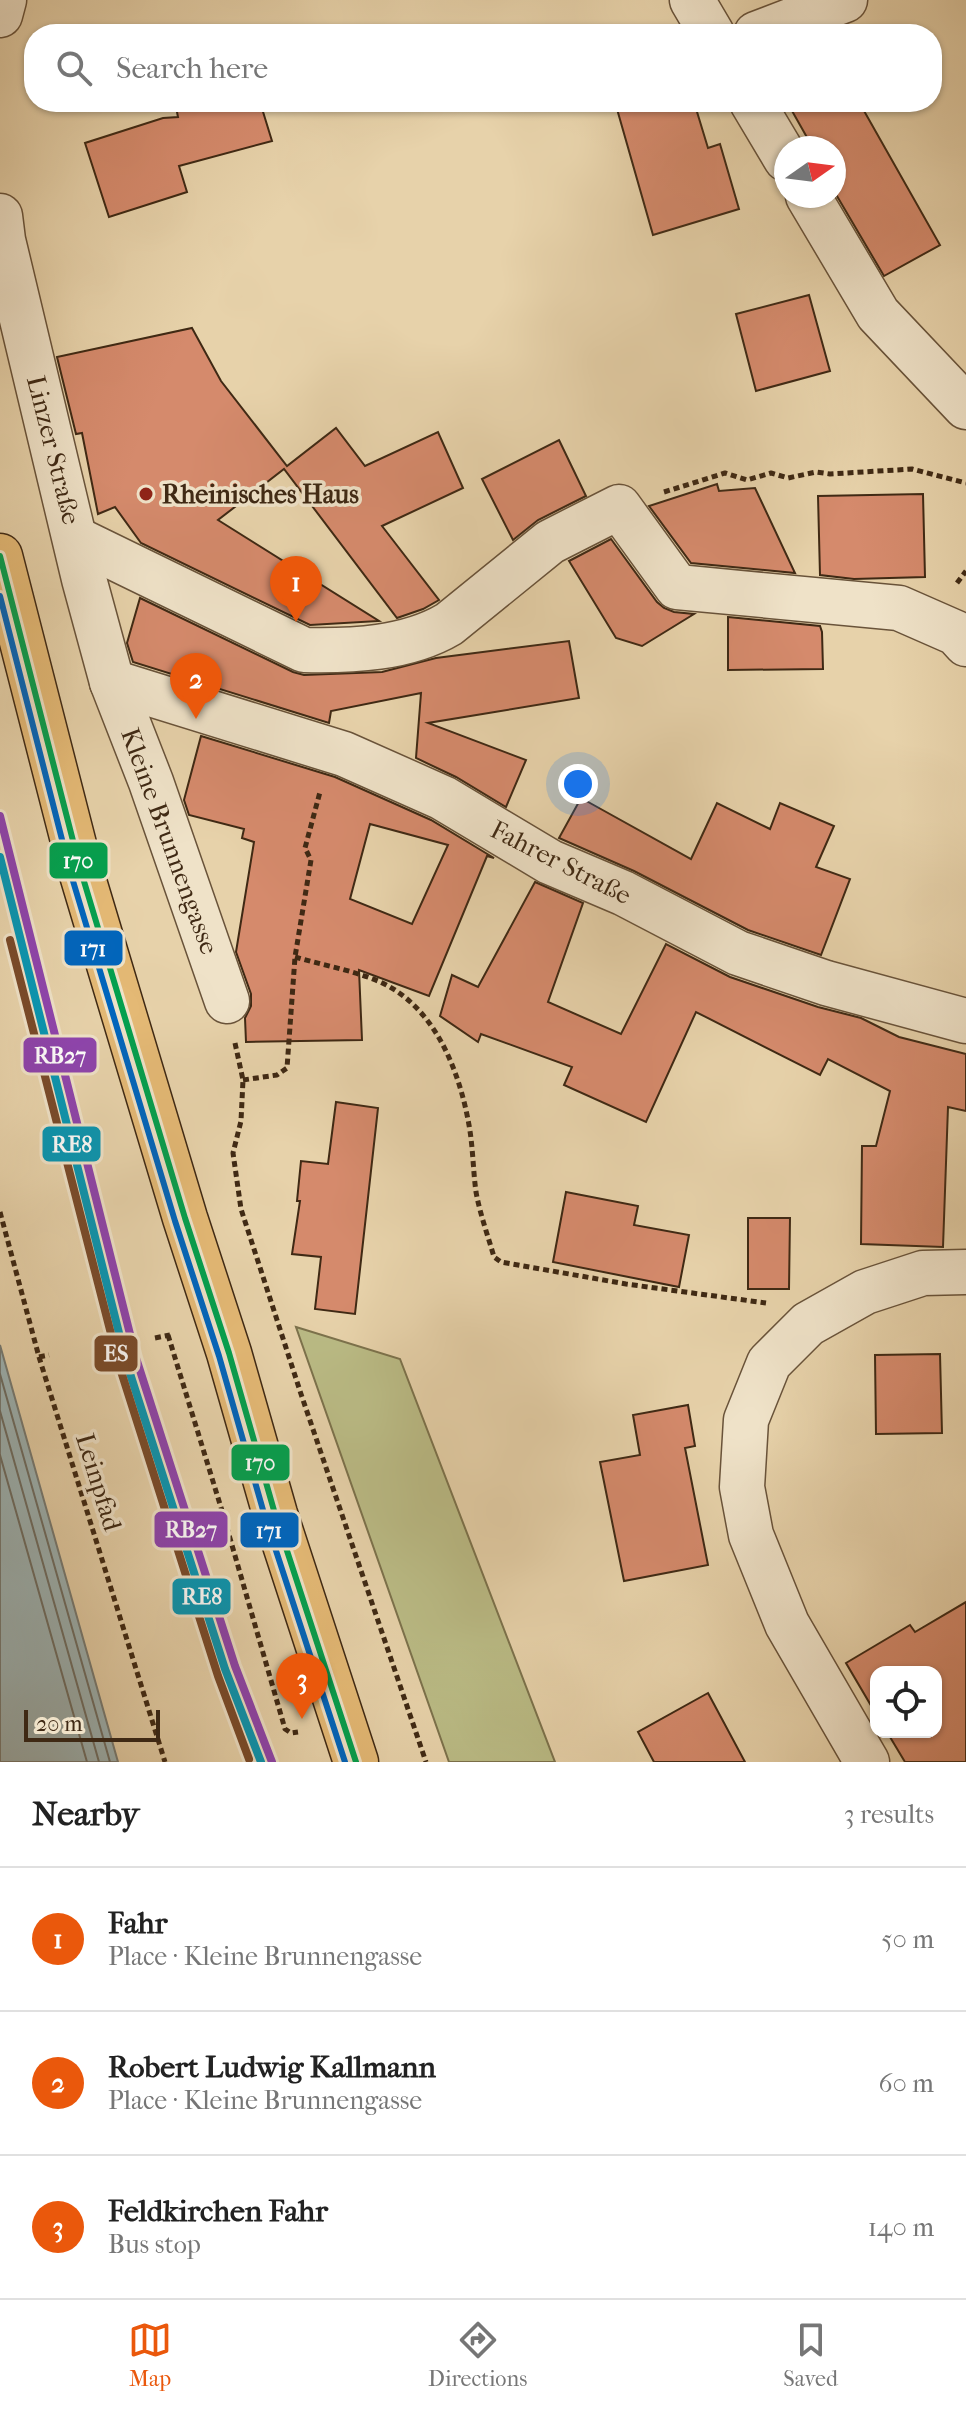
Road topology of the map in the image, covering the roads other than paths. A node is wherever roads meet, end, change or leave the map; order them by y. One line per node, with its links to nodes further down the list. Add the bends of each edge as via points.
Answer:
1 (4, 0): 4 (street)
2 (692, 0): 5 (street)
3 (845, 0): 6 (street)
4 (0, 15)
5 (706, 24)
6 (782, 24)
7 (758, 112): 8 (street)
8 (774, 139)
9 (815, 208): 11 (street, via 878,314)
10 (0, 216): 12 (street, Linzer Straße)
11 (966, 407)
12 (76, 539): 14 (street, via 304,650 330,651 395,644 435,632 550,542 619,507 677,587 899,608); 15 (street, Linzer Straße)
13 (0, 556): 19 (main road, via 80,868 275,1514)
14 (961, 639)
15 (112, 682): 16 (street, Kleine Brunnengasse); 17 (street, Fahrer Straße, via 331,750 443,798 550,862 738,953)
16 (227, 1001)
17 (966, 1021)
18 (966, 1272): 20 (street, via 923,1273 865,1292 808,1324 769,1363 746,1420 742,1487 751,1535 787,1624)
19 (356, 1762)
20 (867, 1762)

